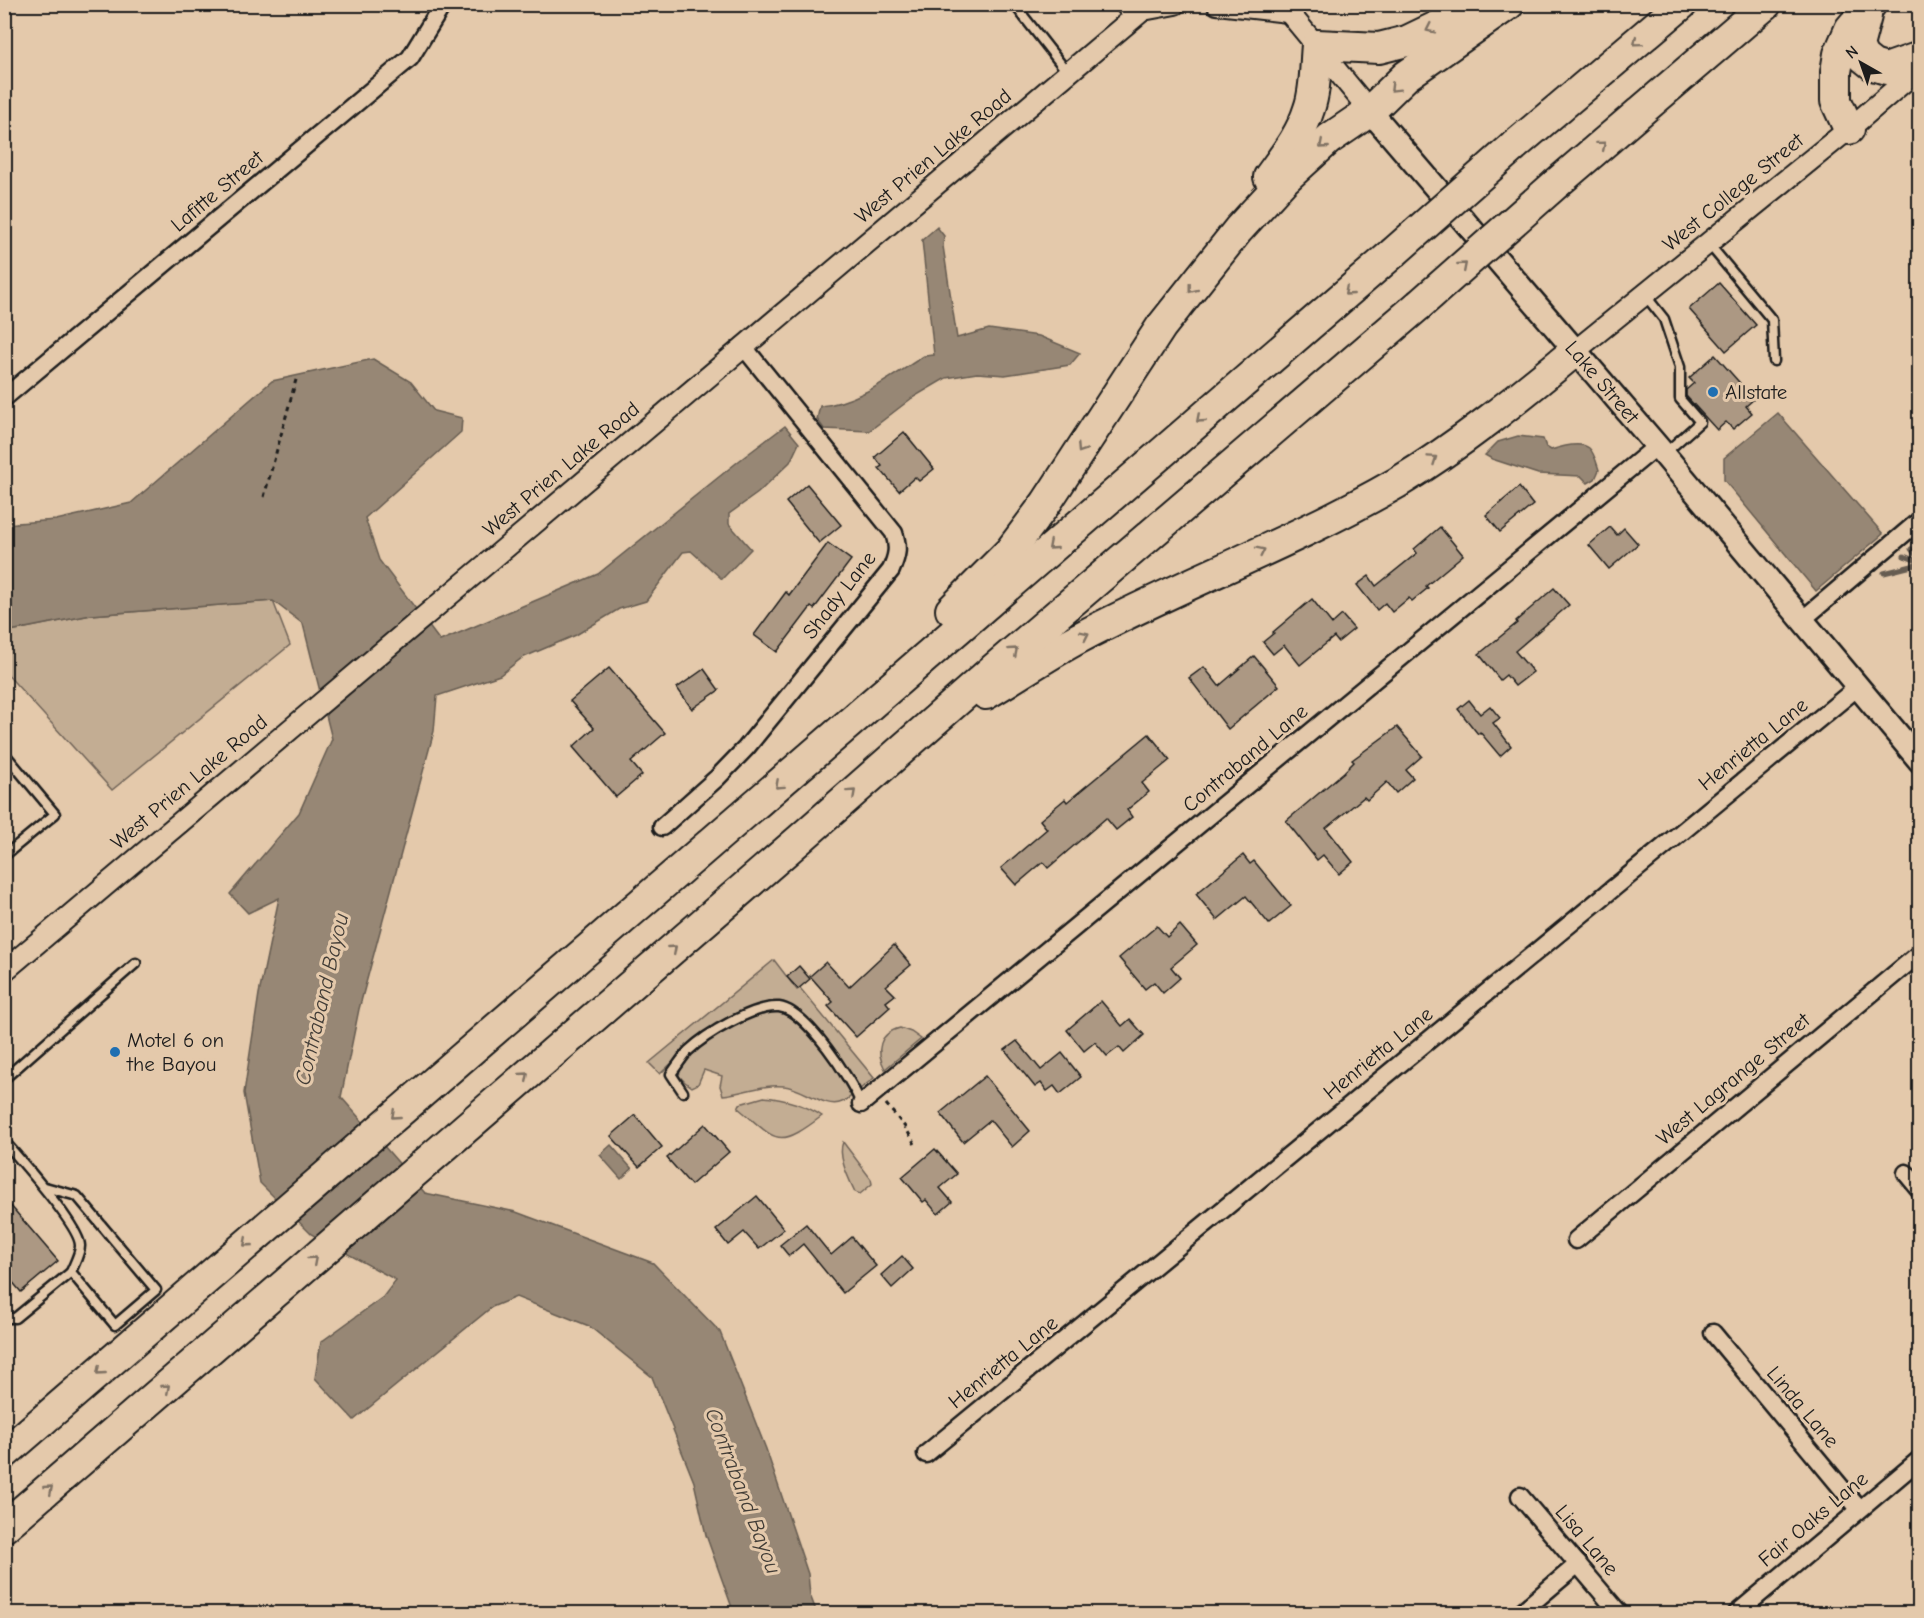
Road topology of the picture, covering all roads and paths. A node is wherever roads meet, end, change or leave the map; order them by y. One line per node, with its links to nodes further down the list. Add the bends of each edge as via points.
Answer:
1 (443, 4): 26 (street, Lafitte Street, via 410,58)
2 (1014, 4): 16 (lane)
3 (1118, 4): 12 (lane)
4 (1174, 4): 12 (street)
5 (1217, 4): 11 (street)
6 (1484, 4): 13 (highway, one-way to 13, via 1407,40 1379,48)
7 (1509, 4): 17 (highway, one-way to 17, via 1406,76)
8 (1682, 4): 34 (highway, one-way to 34, bridge)
9 (1766, 4): 33 (highway, one-way to 9, bridge)
10 (1870, 6): 14 (highway, via 1858,46 1863,57 1886,69); 18 (highway, via 1850,29 1839,54 1836,101)
11 (1285, 8): 13 (street, Lake Street)
12 (1141, 11): 16 (street, West Prien Lake Road)
13 (1317, 45): 17 (street, Lake Street); 20 (highway, via 1310,109 1294,142)
14 (1920, 57)
15 (1920, 68): 18 (street, West College Street)
16 (1068, 73): 22 (street, West Prien Lake Road)
17 (1370, 111): 20 (highway, one-way to 20, via 1329,140 1283,181); 23 (main road, Lake Street)
18 (1849, 129): 19 (street, West College Street)
19 (1708, 243): 21 (street, West College Street); 24 (lane, via 1772,320)
20 (1219, 254): 34 (highway, one-way to 34, via 1161,327 1047,503 1010,551)
21 (1644, 294): 23 (street, West College Street); 27 (lane, via 1664,319 1674,348 1680,367 1680,399 1700,422)
22 (743, 346): 36 (street, Shady Lane, via 894,533 897,555 891,570 746,748); 40 (street, West Prien Lake Road)
23 (1575, 351): 27 (main road, Lake Street); 33 (highway, one-way to 23, via 1078,638 1396,483 1516,400)
24 (1774, 361)
25 (297, 376): 28 (path)
26 (4, 398)
27 (1661, 450): 30 (main road, Lake Street); 43 (street, Contraband Lane)
28 (264, 497)
29 (1920, 520): 30 (street)
30 (1802, 620): 31 (main road, Lake Street)
31 (1859, 686): 35 (main road, Lake Street); 55 (street, Henrietta Lane)
32 (4, 753): 37 (lane, via 55,814)
33 (894, 756): 59 (highway, one-way to 33)
34 (808, 759): 54 (highway, one-way to 54)
35 (1920, 761)
36 (662, 827)
37 (4, 856)
38 (1920, 953): 50 (street, West Lagrange Street)
39 (136, 963): 41 (lane)
40 (4, 970)
41 (4, 1079)
42 (682, 1092): 44 (lane, via 671,1074 688,1052 720,1027 754,1012 779,1007 796,1014 808,1025 848,1078)
43 (875, 1092): 44 (street, Contraband Lane); 46 (path)
44 (861, 1104)
45 (4, 1142): 48 (lane)
46 (916, 1146)
47 (1906, 1173): 49 (street)
48 (45, 1187): 51 (lane, via 78,1235 80,1246); 51 (lane, via 77,1196 156,1290 115,1325)
49 (1920, 1190)
50 (1576, 1240)
51 (71, 1272): 52 (lane, via 15,1318)
52 (4, 1317)
53 (1713, 1333): 58 (street, Linda Lane)
54 (4, 1454)
55 (926, 1454)
56 (1920, 1459): 58 (street, Fair Oaks Lane)
57 (1520, 1496): 60 (street, Lisa Lane)
58 (1859, 1509): 63 (street, Fair Oaks Lane)
59 (4, 1527)
60 (1578, 1564): 61 (street); 62 (street, Lisa Lane)
61 (1520, 1614)
62 (1620, 1614)
63 (1736, 1614)

